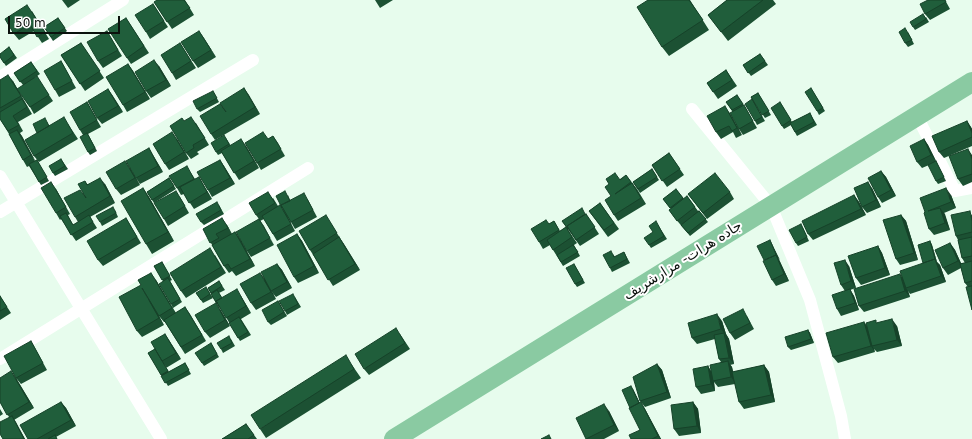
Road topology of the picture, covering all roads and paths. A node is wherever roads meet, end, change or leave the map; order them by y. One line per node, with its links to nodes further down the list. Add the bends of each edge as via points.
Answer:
1 (122, 0): 3 (street)
2 (253, 60): 10 (street)
3 (0, 77)
4 (972, 82): 6 (highway, جاده هرات- مزارشریف)
5 (692, 109): 11 (street)
6 (917, 116): 9 (street, via 955,191); 11 (highway, جاده هرات- مزارشریف)
7 (308, 168): 13 (street)
8 (0, 176): 10 (street)
9 (972, 188)
10 (16, 202): 12 (street); 13 (street)
11 (771, 206): 16 (highway, جاده هرات- مزارشریف); 17 (street, via 810,300)
12 (0, 212)
13 (81, 308): 14 (street); 15 (street)
14 (0, 359)
15 (161, 439)
16 (394, 439)
17 (846, 439)

